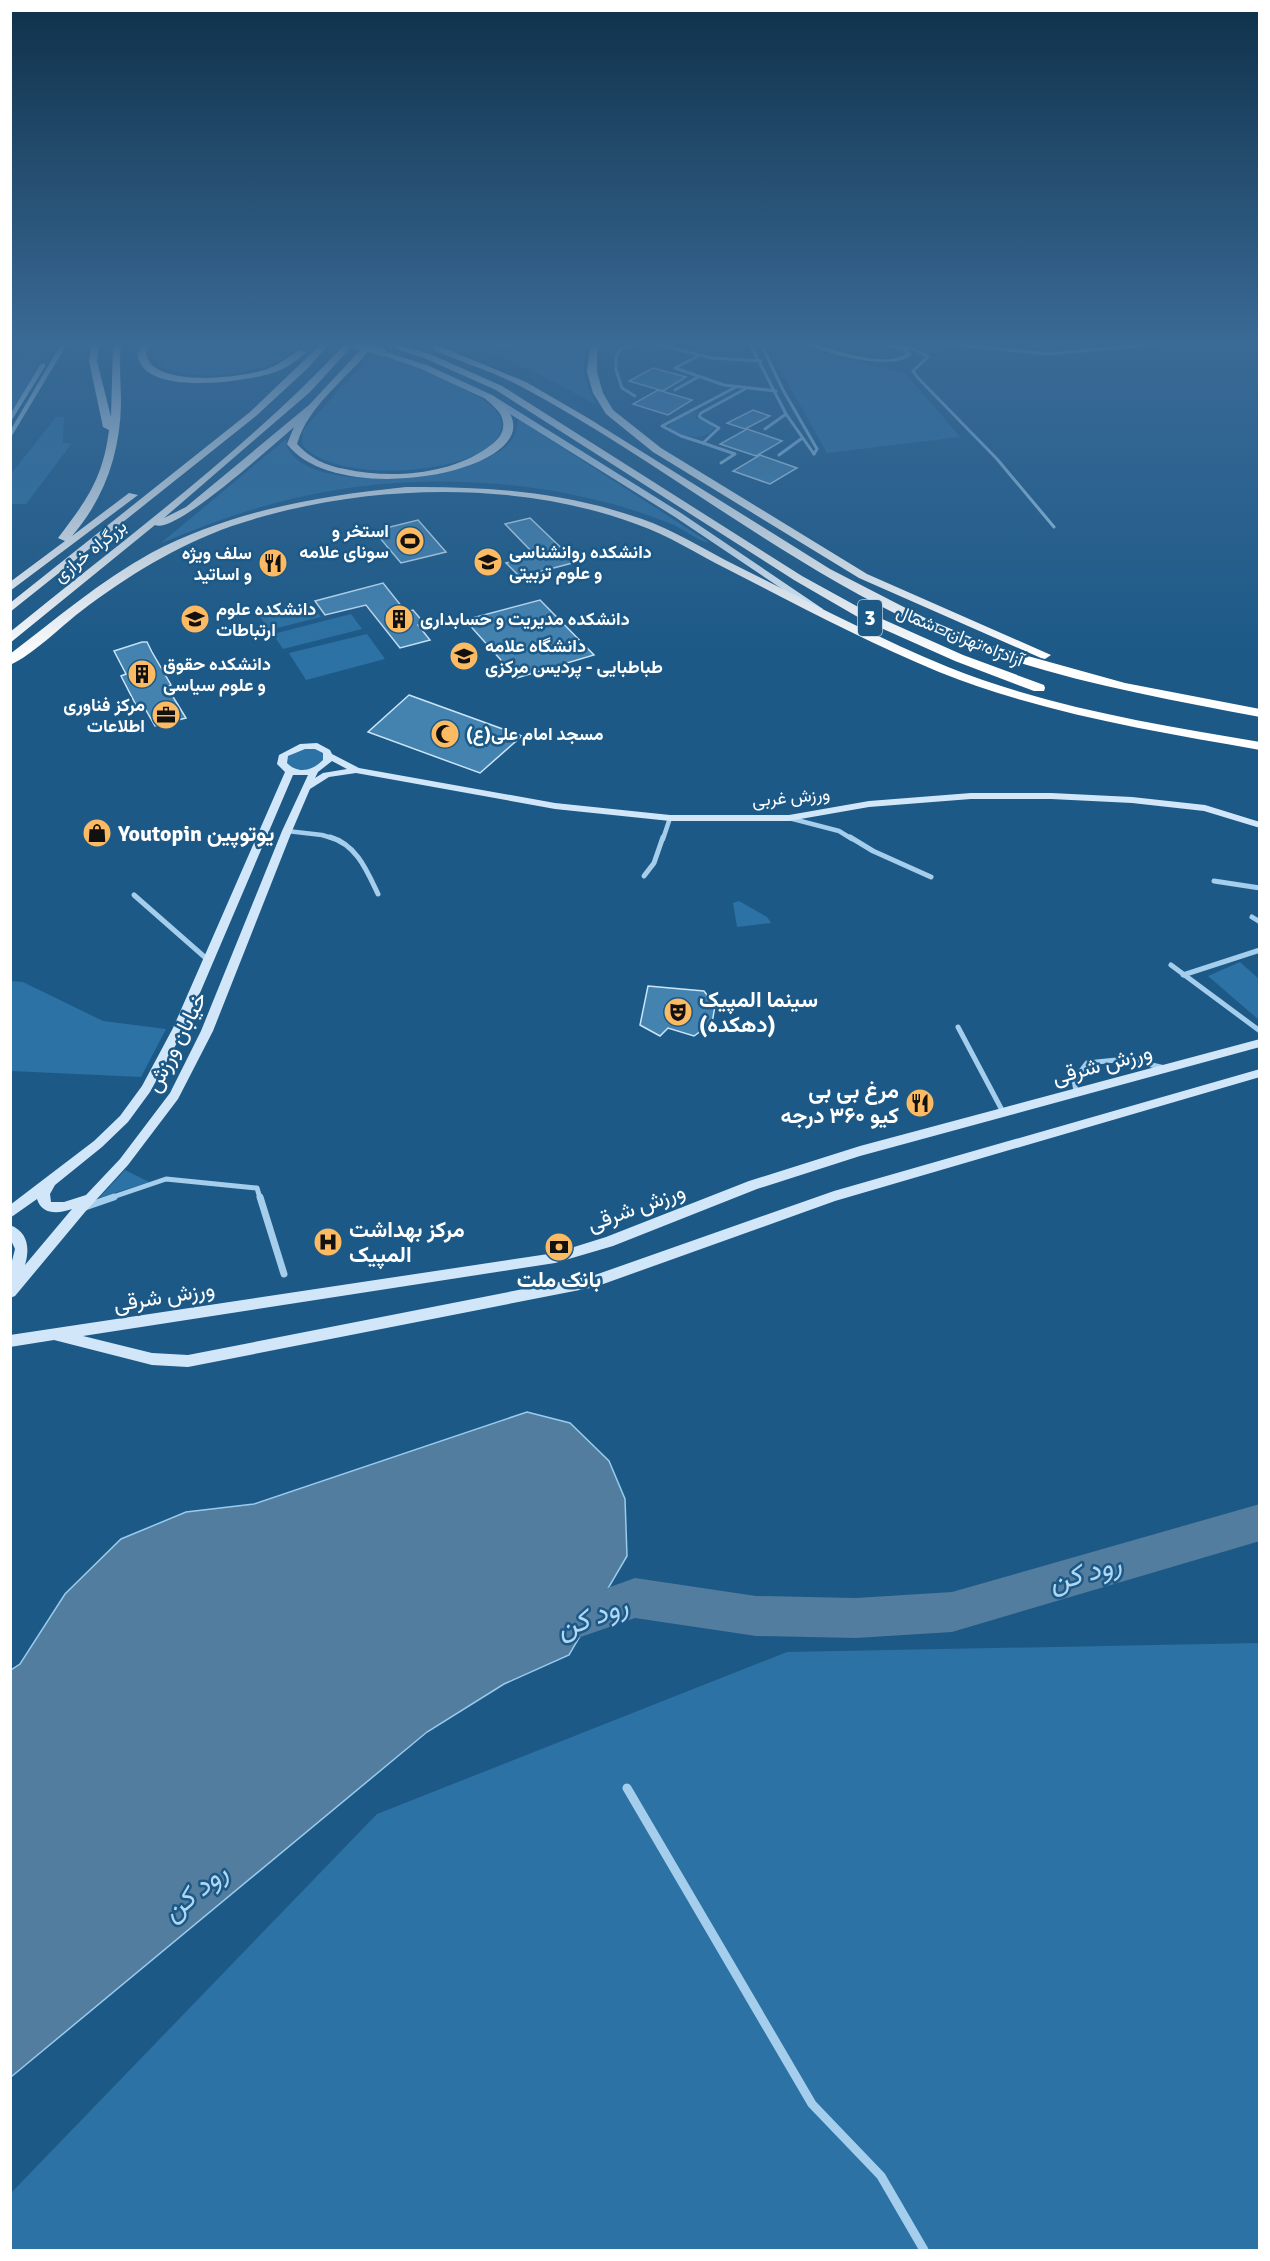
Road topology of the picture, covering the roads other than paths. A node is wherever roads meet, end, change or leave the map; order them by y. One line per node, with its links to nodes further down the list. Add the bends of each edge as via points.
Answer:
1 (110, 450): 19 (highway, via 96,498 67,535)
2 (194, 450): 19 (highway)
3 (209, 450): 21 (highway, بزرگراه خرازی)
4 (239, 450): 18 (highway, بزرگراه خرازی)
5 (261, 450): 18 (highway, via 190,509)
6 (296, 450): 7 (highway, via 324,467 382,476 438,471 466,464)
7 (494, 450)
8 (573, 450): 22 (main road)
9 (596, 450): 27 (highway, آزادراه تهران - شمال / 3, via 798,578 867,617 960,658)
10 (632, 450): 25 (highway, آزادراه تهران - شمال / 3, via 826,571 923,622 988,649)
11 (656, 450): 25 (highway, via 863,576)
12 (722, 450): 16 (street, via 735,454)
13 (785, 450): 15 (street)
14 (988, 450): 17 (street)
15 (779, 454)
16 (721, 463)
17 (1054, 527)
18 (132, 538): 23 (highway, بزرگراه خرازی)
19 (20, 580): 20 (highway)
20 (10, 588)
21 (10, 609)
22 (828, 616): 24 (highway, via 639,521 569,502 500,493 406,490 276,511 177,544 81,606); 27 (highway, via 945,669 1054,705)
23 (10, 639)
24 (10, 661)
25 (1123, 687): 26 (highway, آزادراه تهران - شمال / 3)
26 (1260, 713)
27 (1144, 726): 28 (highway, آزادراه تهران - شمال / 3)
28 (1260, 746)
29 (329, 756): 30 (street, ورزش غربی); 31 (street, خیابان ورزش, via 317,746 295,748 282,759); 32 (street, خیابان ورزش, via 326,764)
30 (356, 770): 33 (street, via 326,775); 34 (street, ورزش غربی, via 555,806)
31 (290, 771): 32 (street); 47 (street, خیابان ورزش)
32 (314, 771): 33 (street, خیابان ورزش)
33 (303, 791): 37 (street, خیابان ورزش)
34 (670, 818): 35 (street, ورزش غربی); 38 (street, via 654,863)
35 (789, 818): 36 (street, ورزش غربی, via 869,804 971,796 1051,796 1205,808); 39 (street, via 839,831)
36 (1260, 825)
37 (287, 831): 42 (street, via 311,832 347,844 364,864); 58 (street, خیابان ورزش, via 207,1031 174,1096)
38 (644, 876)
39 (931, 878)
40 (1214, 881): 41 (street)
41 (1260, 888)
42 (378, 894)
43 (134, 895): 47 (street)
44 (1252, 917): 45 (street)
45 (1260, 922)
46 (1260, 950): 49 (street)
47 (208, 960): 57 (street, خیابان ورزش, via 179,1028 146,1089 124,1119)
48 (1171, 965): 49 (street)
49 (1183, 975): 51 (street)
50 (958, 1027): 56 (street)
51 (1260, 1031)
52 (1260, 1043): 53 (street, ورزش شرقی)
53 (1166, 1069): 55 (street, ورزش شرقی); 55 (street, via 1146,1061 1112,1058 1087,1063 1074,1080)
54 (1260, 1073): 65 (street, via 834,1196 595,1281 188,1361 152,1359)
55 (1076, 1091): 56 (street, ورزش شرقی)
56 (1003, 1112): 65 (street, ورزش شرقی, via 753,1185 608,1242 555,1258)
57 (53, 1180): 58 (street, via 43,1197 48,1207 64,1207); 60 (street, خیابان ورزش)
58 (91, 1198): 59 (street, خیابان ورزش)
59 (81, 1208): 62 (street, via 166,1179 256,1188); 64 (street, خیابان ورزش)
60 (10, 1213)
61 (10, 1230): 63 (street, via 21,1241 22,1254)
62 (284, 1274)
63 (10, 1286)
64 (10, 1292)
65 (52, 1335): 66 (street, ورزش شرقی)
66 (10, 1341)
67 (627, 1788): 68 (street, via 812,2104 881,2176)
68 (924, 2250)

